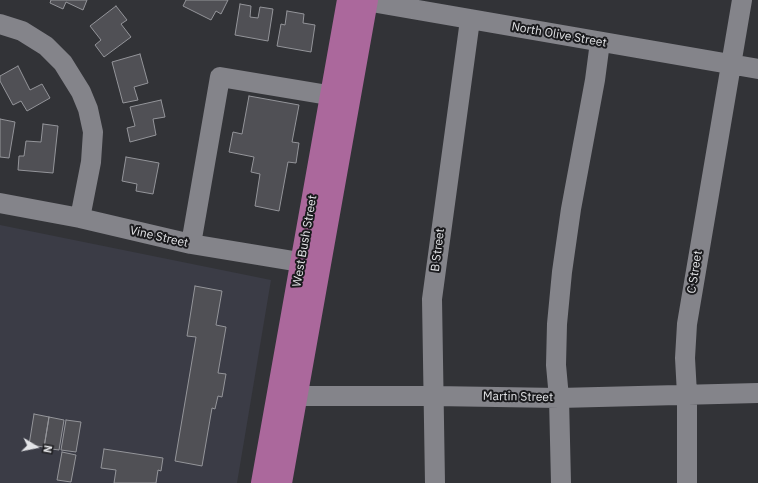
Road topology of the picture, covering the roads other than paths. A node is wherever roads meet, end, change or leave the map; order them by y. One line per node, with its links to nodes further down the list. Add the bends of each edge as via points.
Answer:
1 (360, 0): 3 (street, North Olive Street); 8 (main road, West Bush Street)
2 (742, 0): 6 (street, C Street)
3 (470, 20): 5 (street, North Olive Street); 16 (street, B Street, via 432,298)
4 (0, 24): 10 (street, via 22,31 46,46 63,63 81,92 93,132 91,162)
5 (600, 42): 6 (street, North Olive Street); 17 (street, via 562,272 556,358)
6 (731, 64): 7 (street, North Olive Street); 14 (street, C Street, via 687,324)
7 (758, 69)
8 (340, 97): 11 (street, via 220,77); 12 (main road, West Bush Street)
9 (0, 203): 10 (street, Vine Street)
10 (80, 218): 11 (street, Vine Street)
11 (191, 244): 12 (street, Vine Street)
12 (310, 264): 15 (main road, West Bush Street)
13 (758, 393): 14 (street, Martin Street)
14 (687, 394): 17 (street, Martin Street); 22 (street, C Street)
15 (287, 396): 16 (street, Martin Street); 18 (main road, West Bush Street); 19 (main road, West Bush Street)
16 (434, 396): 17 (street, Martin Street); 20 (street, B Street)
17 (559, 398): 21 (street)
18 (262, 483)
19 (281, 483)
20 (435, 483)
21 (561, 483)
22 (688, 483)

